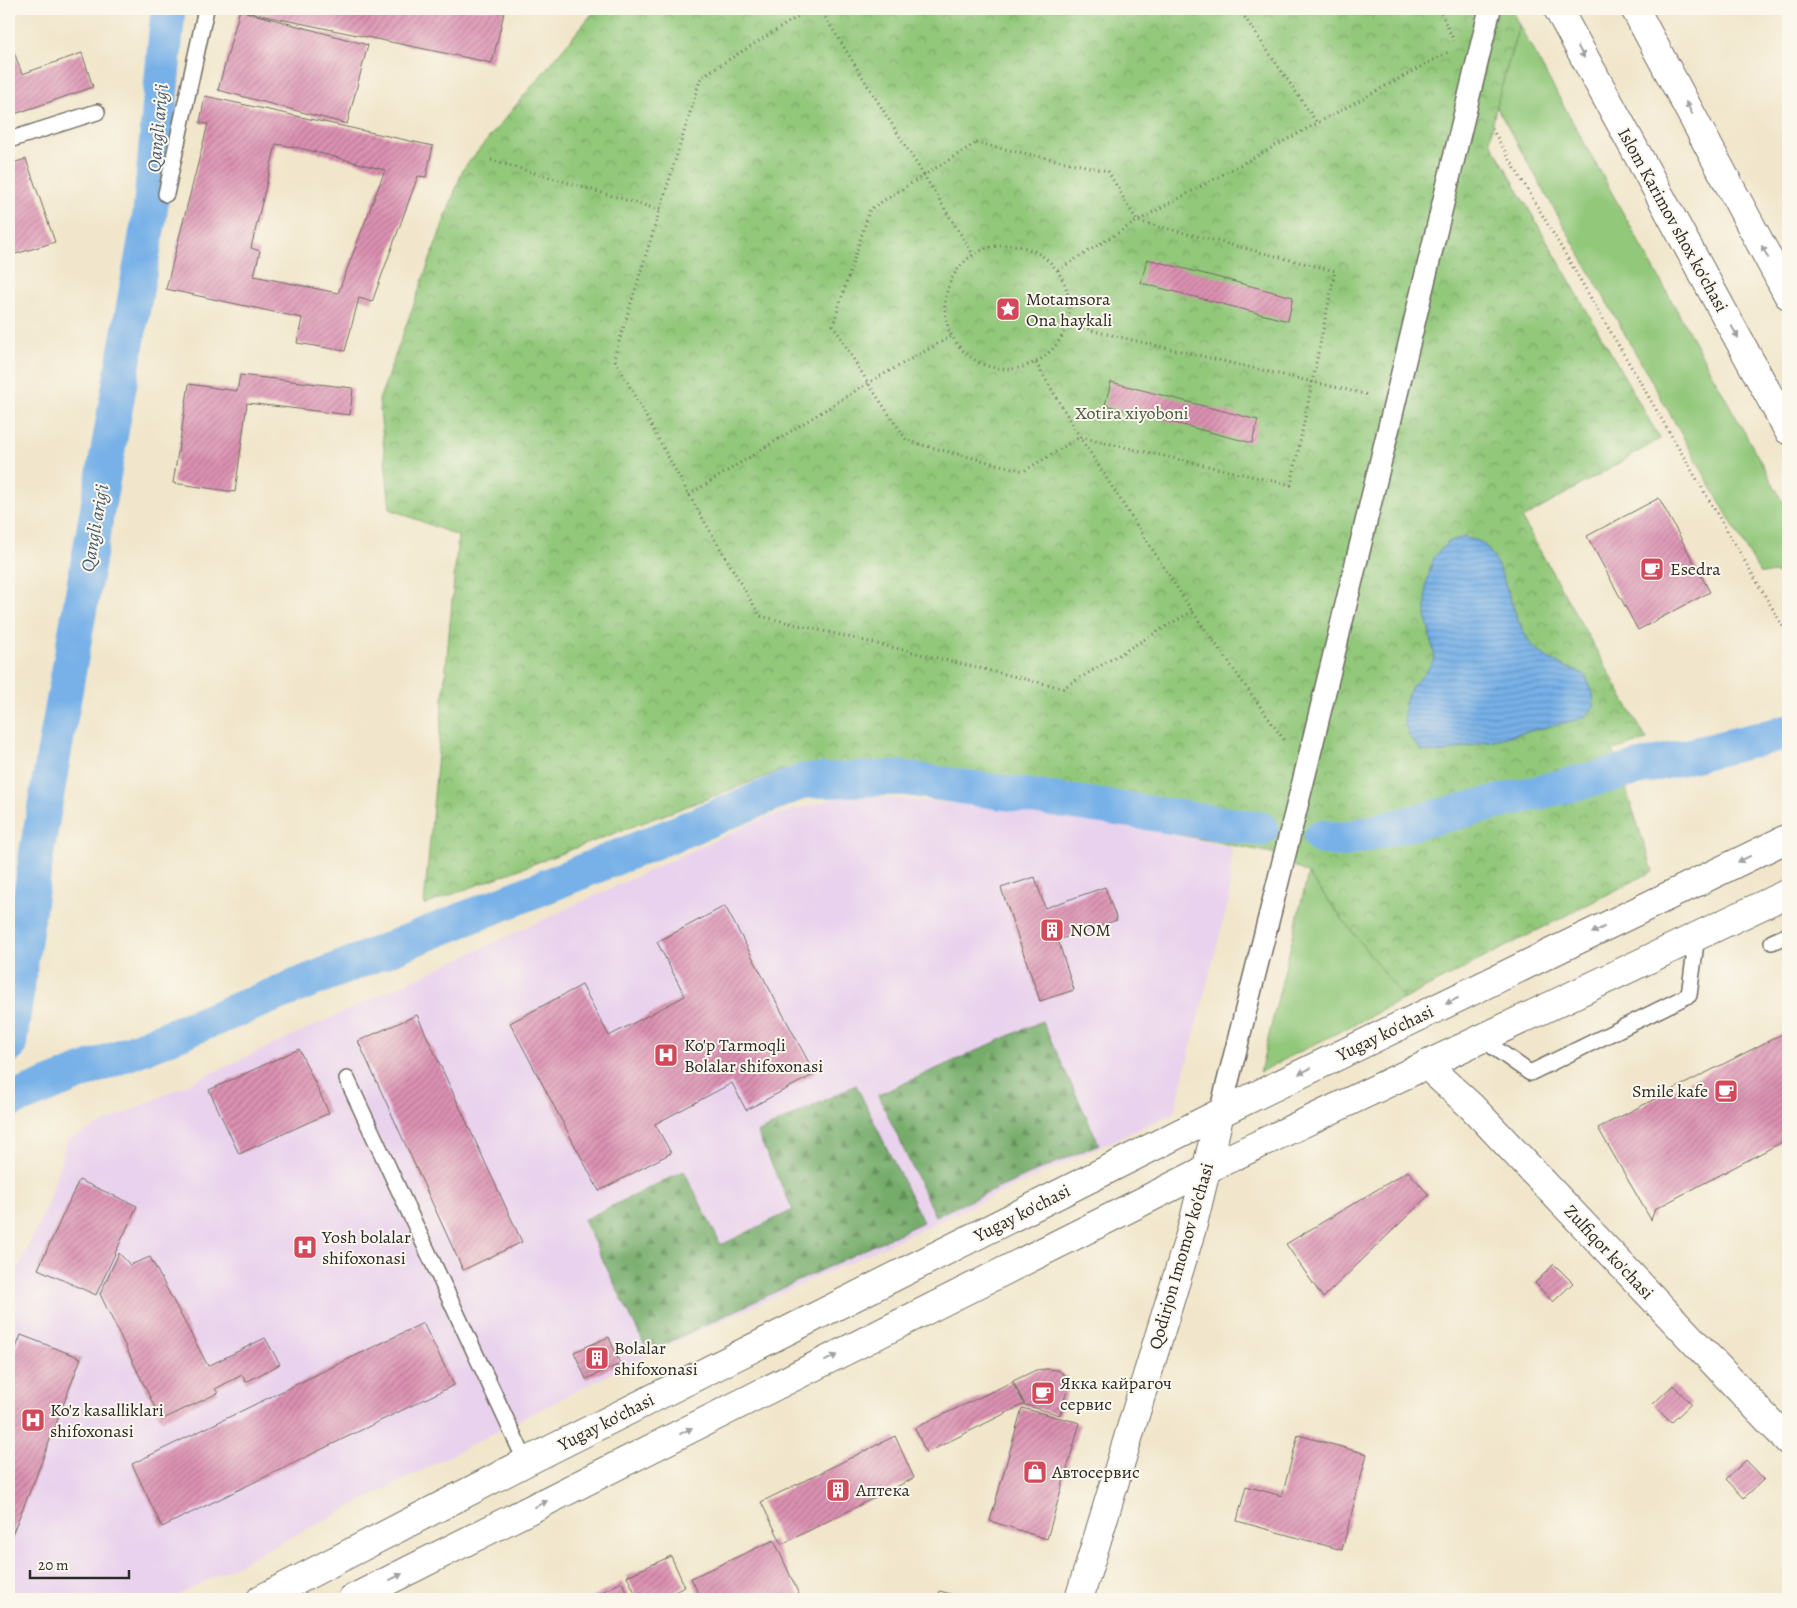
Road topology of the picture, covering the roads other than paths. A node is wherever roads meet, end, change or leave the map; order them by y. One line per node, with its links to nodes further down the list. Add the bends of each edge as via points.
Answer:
1 (206, 9): 7 (lane)
2 (1490, 9): 18 (street)
3 (1558, 9): 9 (main road, Islom Karimov shox ko'chasi, one-way to 9)
4 (1635, 9): 8 (main road, one-way to 4)
5 (97, 112): 6 (lane)
6 (9, 140)
7 (166, 194)
8 (1788, 295)
9 (1788, 430)
10 (1788, 838): 18 (main road, Yugay ko'chasi, one-way to 18)
11 (1788, 893): 13 (main road)
12 (1788, 935): 14 (lane)
13 (1697, 936): 15 (main road); 15 (lane, via 1689,996 1530,1072)
14 (1772, 942)
15 (1482, 1039): 16 (main road)
16 (1426, 1065): 19 (main road); 20 (main road, Zulfiqor ko'chasi, via 1472,1108)
17 (347, 1079): 21 (lane)
18 (1220, 1113): 19 (main road, Qodirjon Imomov ko'chasi); 21 (main road, Yugay ko'chasi)
19 (1207, 1169): 23 (main road, one-way to 19); 24 (main road, Qodirjon Imomov ko'chasi)
20 (1788, 1441)
21 (526, 1462): 22 (main road, Yugay ko'chasi)
22 (261, 1599)
23 (352, 1599)
24 (1079, 1599)

